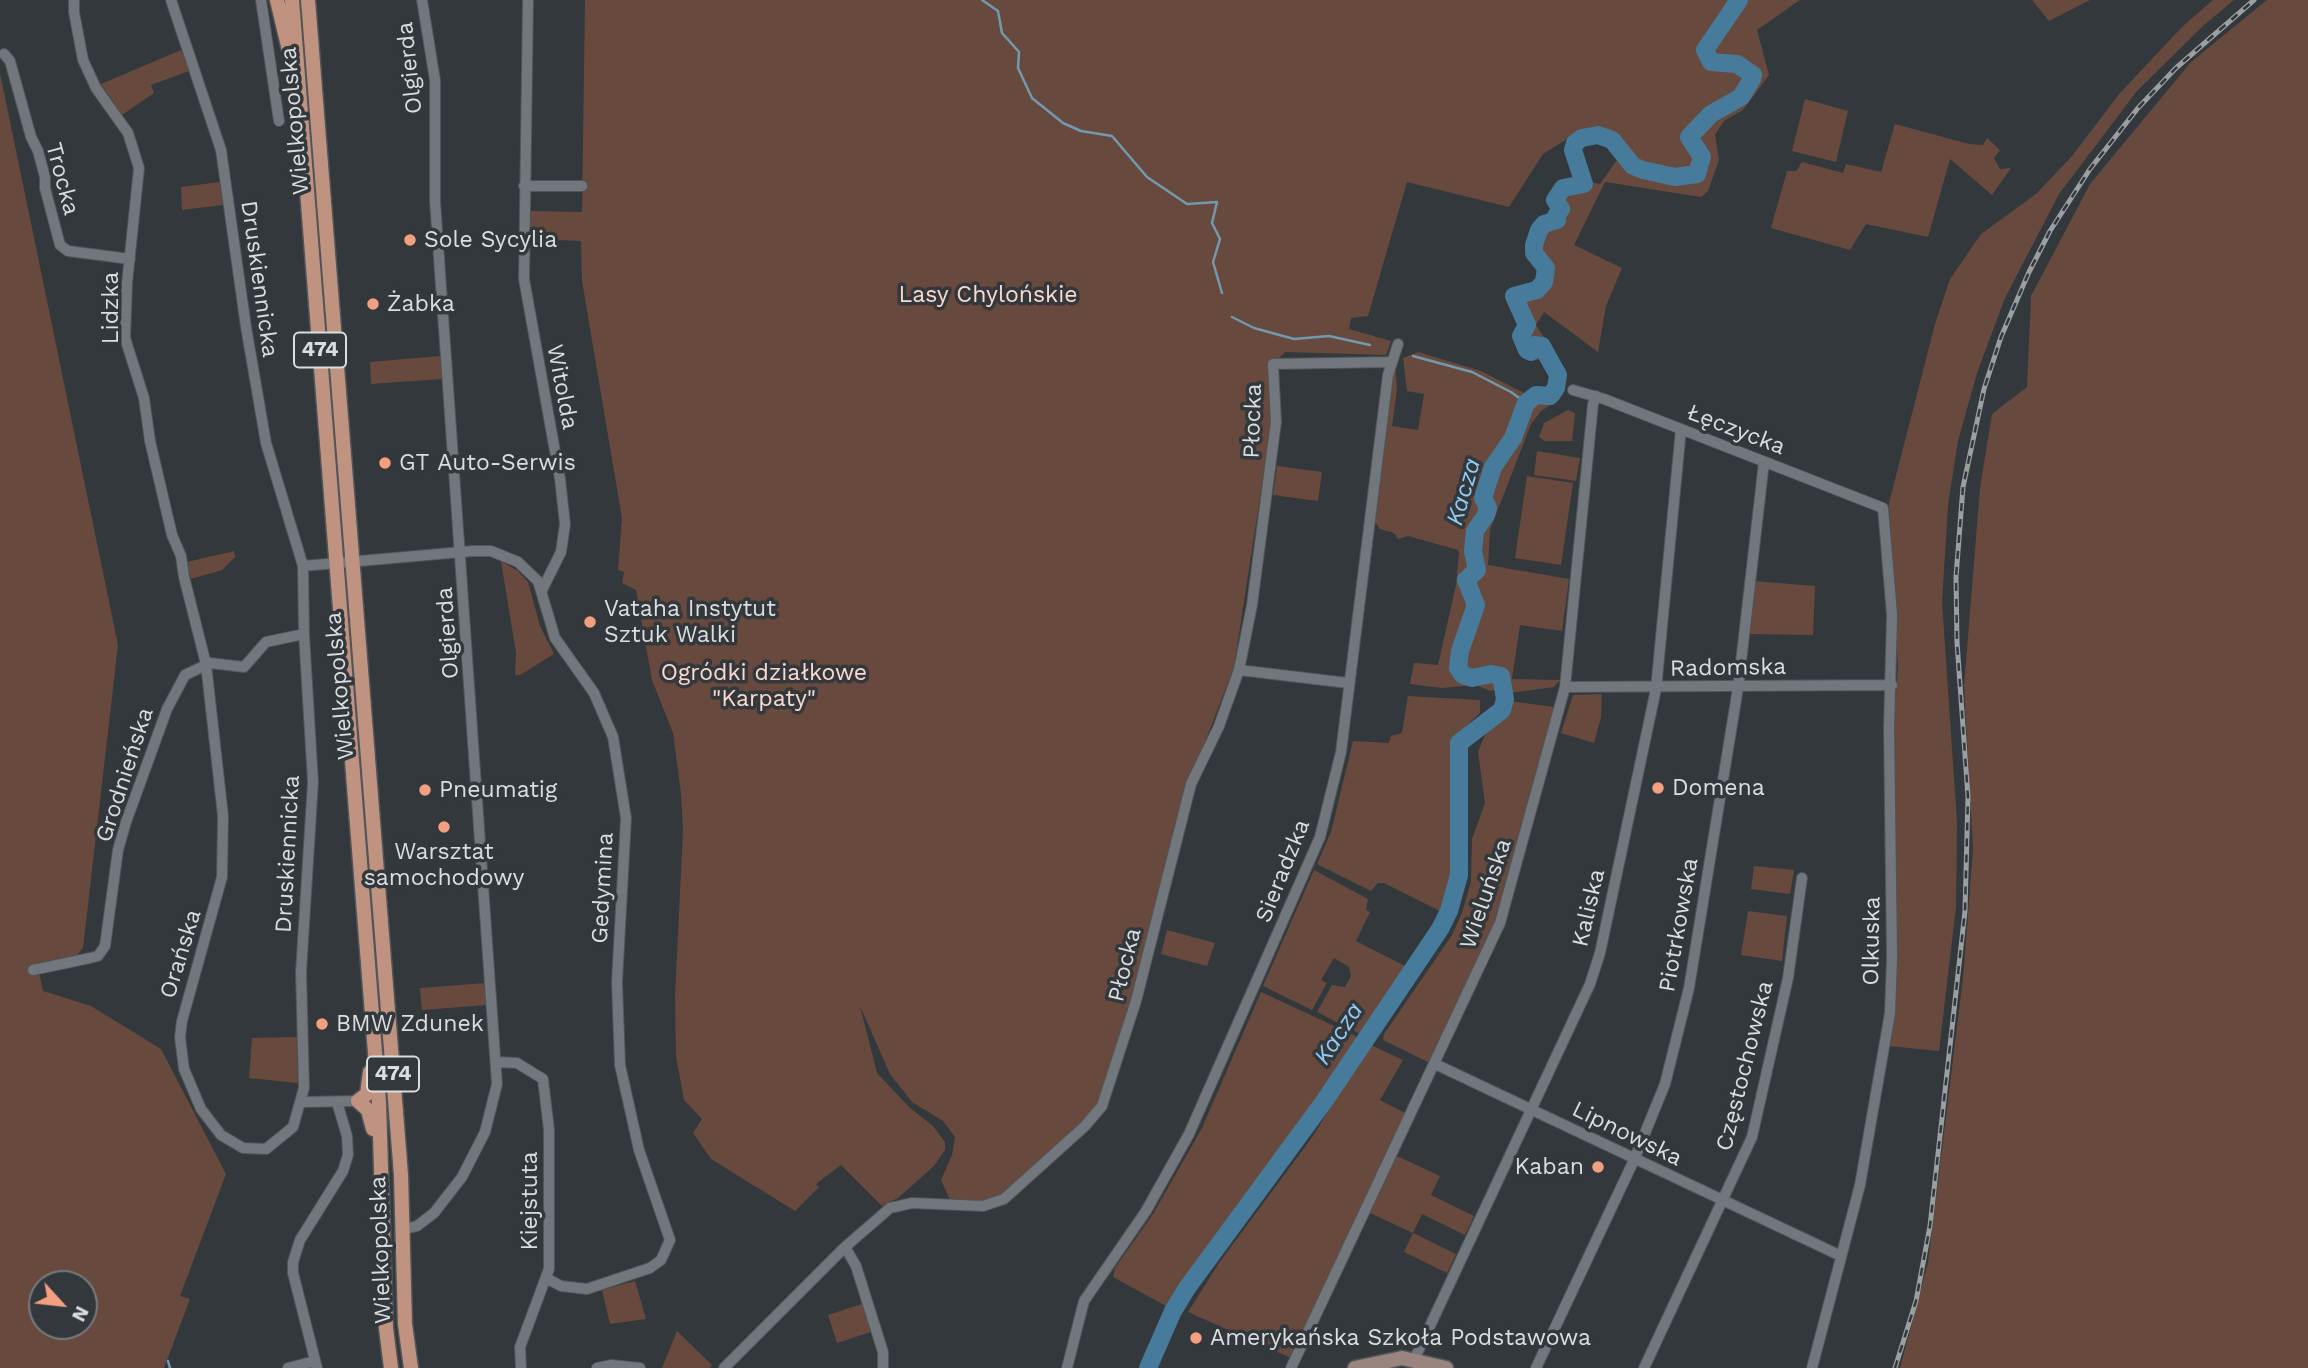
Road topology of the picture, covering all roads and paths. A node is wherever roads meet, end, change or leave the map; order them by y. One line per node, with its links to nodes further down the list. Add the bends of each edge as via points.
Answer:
1 (74, 0): 14 (street, Lidzka, via 87,69 134,144 139,168)
2 (171, 0): 25 (street, Druskiennicka, via 221,150 266,443)
3 (261, 0): 11 (street)
4 (277, 0): 10 (main road)
5 (292, 0): 10 (main road, Wielkopolska / 474)
6 (422, 0): 22 (street, Olgierda, via 435,80 435,201)
7 (528, 0): 12 (street, Witolda)
8 (310, 3): 23 (main road, Wielkopolska / 474)
9 (4, 54): 14 (street, Trocka, via 46,177 60,245 68,251)
10 (299, 89): 24 (main road, Wielkopolska / 474)
11 (279, 121)
12 (524, 186): 13 (street); 26 (street, Witolda, via 524,279 565,524 561,552)
13 (582, 186)
14 (130, 259): 28 (street, Lidzka, via 125,338 144,398 172,535)
15 (1398, 344): 16 (street, Sieradzka)
16 (1391, 362): 29 (street, Płocka, via 1273,363 1276,422); 30 (street, Sieradzka)
17 (1573, 390): 18 (street, Łęczycka)
18 (1596, 396): 19 (street, Łęczycka); 32 (street, Wieluńska)
19 (1681, 429): 20 (street, Łęczycka); 33 (street, Kaliska)
20 (1764, 461): 21 (street, Łęczycka); 34 (street, Piotrkowska)
21 (1884, 508): 31 (street, Olkuska)
22 (461, 551): 23 (street, Gedymina); 26 (street, Gedymina, via 505,555 530,572); 38 (street, Olgierda)
23 (353, 560): 24 (street); 47 (main road, Wielkopolska / 474)
24 (337, 562): 25 (street); 37 (main road, Wielkopolska / 474)
25 (303, 566): 27 (street, Druskiennicka)
26 (542, 590): 50 (street, Gedymina, via 555,638 594,693 615,745 626,818 617,982 620,1065 642,1162 670,1235 661,1260 637,1273 587,1289 561,1286)
27 (304, 635): 28 (street, via 266,642 244,667); 41 (street, Druskiennicka, via 313,782 301,972)
28 (206, 664): 36 (street, Grodnieńska, via 185,675 173,694 134,796 118,850 105,946 98,956); 41 (street, Orańska, via 223,816 222,877 182,1021 184,1069 210,1122 243,1148 273,1146 293,1127)
29 (1239, 670): 30 (street); 48 (street, Płocka, via 1191,784 1136,1002 1102,1106 1004,1199 974,1207 899,1204)
30 (1348, 683): 62 (street, Sieradzka, via 1337,776 1309,864 1189,1134 1146,1211 1087,1295)
31 (1892, 685): 34 (street, Radomska); 49 (street, Olkuska, via 1889,1013 1860,1185)
32 (1565, 687): 33 (street, Radomska); 39 (street, Wieluńska, via 1500,923)
33 (1656, 688): 34 (street, Radomska); 43 (street, Kaliska, via 1600,953)
34 (1738, 688): 44 (street, Piotrkowska, via 1689,988 1661,1098)
35 (1802, 878): 46 (street, Częstochowska, via 1784,999 1752,1137)
36 (33, 970)
37 (373, 1018): 40 (main road, via 369,1085); 45 (main road, Wielkopolska / 474)
38 (497, 1062): 47 (street, Olgierda, via 493,1107 474,1157 434,1213); 50 (street, Kiejstuta, via 517,1063 543,1079 549,1130 550,1255)
39 (1435, 1064): 43 (street, Lipnowska); 63 (street, Wieluńska)
40 (358, 1101): 42 (street); 45 (main road, via 371,1116)
41 (302, 1102): 42 (street)
42 (337, 1102): 52 (street, via 348,1155 343,1171 300,1240 293,1262)
43 (1531, 1109): 44 (street, Lipnowska); 51 (street, Kaliska)
44 (1634, 1160): 46 (street, Lipnowska); 66 (street, Piotrkowska)
45 (382, 1176): 55 (main road, Wielkopolska / 474)
46 (1724, 1200): 49 (street, Lipnowska); 67 (street, Częstochowska)
47 (405, 1229): 56 (main road, Wielkopolska / 474, via 405,1324)
48 (845, 1247): 60 (street, Płocka); 61 (street, via 856,1266 883,1352)
49 (1841, 1256): 68 (street, Olkuska)
50 (546, 1278): 57 (street, Kiejstuta, via 520,1347)
51 (1414, 1360): 53 (street); 65 (street)
52 (316, 1364): 54 (street)
53 (1375, 1365): 64 (street)
54 (288, 1368)
55 (391, 1368)
56 (411, 1368)
57 (521, 1368)
58 (597, 1368): 59 (street)
59 (640, 1368)
60 (724, 1368)
61 (883, 1368)
62 (1067, 1368)
63 (1291, 1368)
64 (1355, 1368)
65 (1446, 1368)
66 (1536, 1368)
67 (1644, 1368)
68 (1812, 1368)

